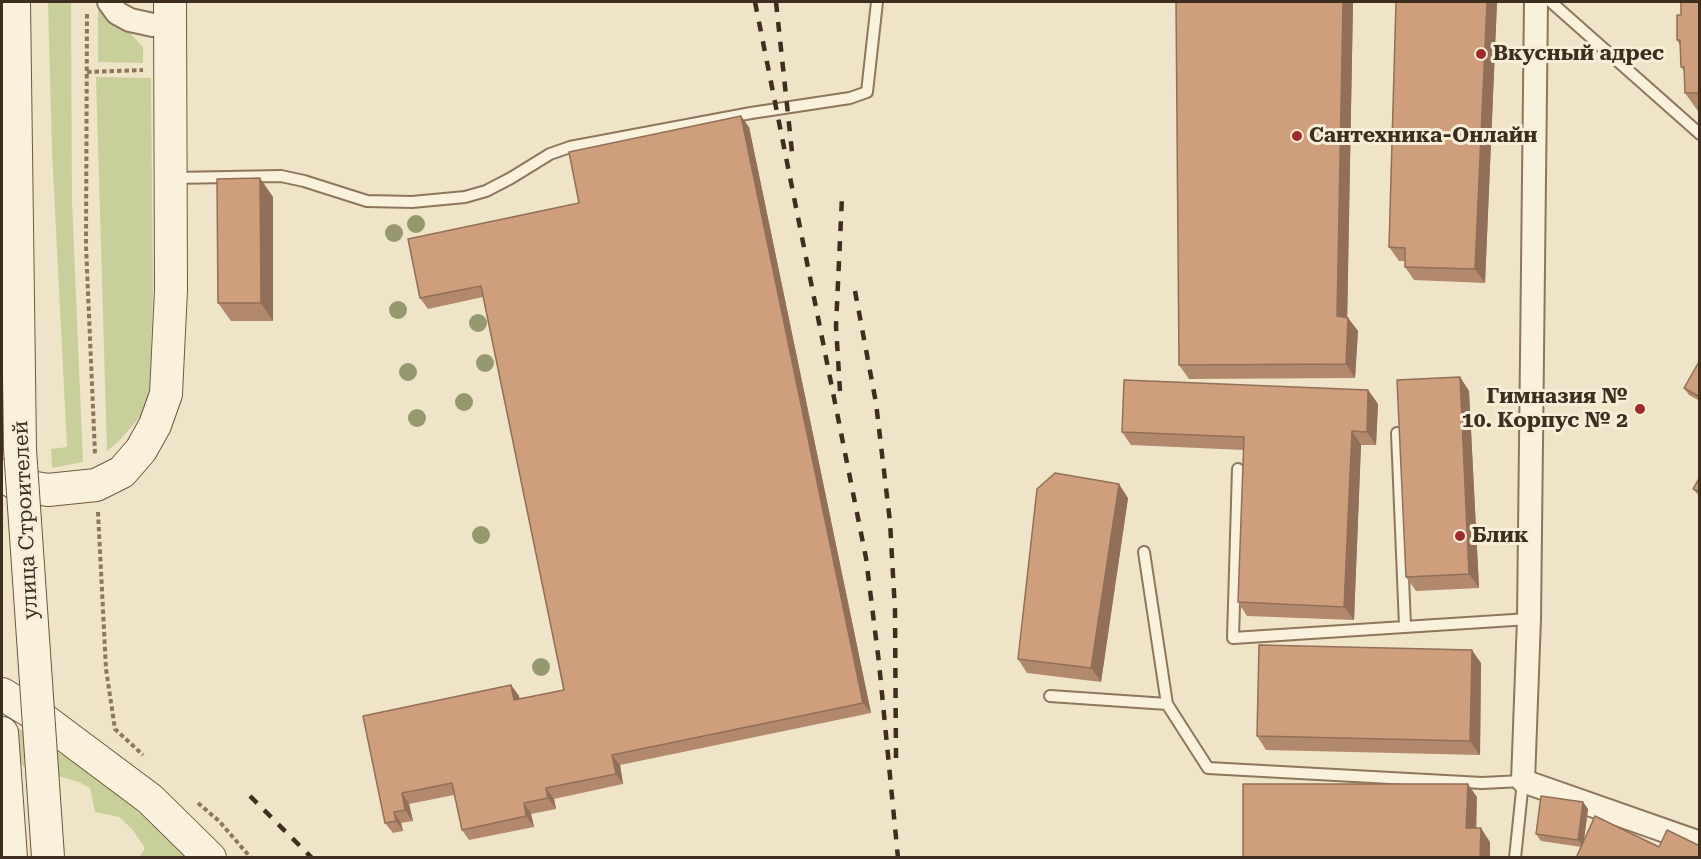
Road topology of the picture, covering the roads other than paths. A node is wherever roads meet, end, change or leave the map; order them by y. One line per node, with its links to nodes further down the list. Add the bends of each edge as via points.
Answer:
1 (14, 2): 22 (main road, улица Строителей, bridge, via 20,448)
2 (109, 2): 6 (street, via 117,13 130,20 153,25)
3 (877, 2): 8 (lane, via 867,92 570,147 550,154 486,191 465,197 421,202 367,201 281,176)
4 (1536, 2): 13 (street)
5 (1551, 2): 7 (lane)
6 (170, 13): 8 (main road)
7 (1700, 134)
8 (171, 178): 11 (main road, via 166,394 141,450 122,472 96,485 48,490 18,485)
9 (1397, 433): 14 (lane)
10 (1238, 469): 14 (lane, via 1233,638)
11 (2, 475)
12 (1144, 552): 17 (lane)
13 (1529, 618): 14 (lane); 19 (street)
14 (1405, 626)
15 (2, 694): 23 (main road, via 43,719 150,799)
16 (1050, 696): 17 (lane)
17 (1167, 704): 19 (lane, via 1208,768)
18 (2, 733): 21 (main road)
19 (1523, 782): 20 (street); 24 (lane)
20 (1700, 843)
21 (10, 846)
22 (48, 857)
23 (210, 858)
24 (1515, 858)

